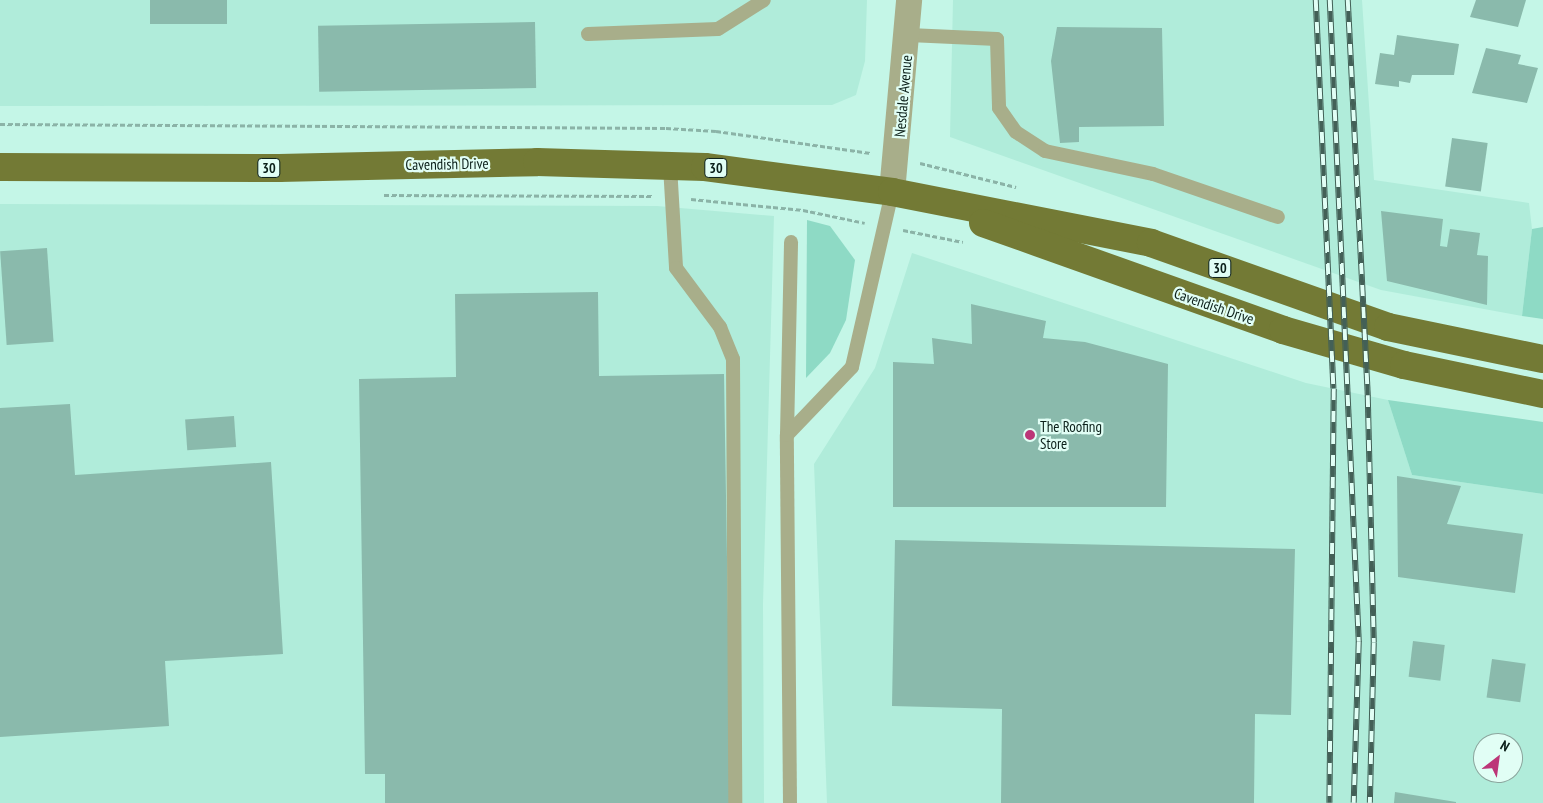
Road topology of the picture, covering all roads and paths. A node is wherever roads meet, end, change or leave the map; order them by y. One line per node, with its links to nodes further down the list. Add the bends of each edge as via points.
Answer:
1 (764, 0): 3 (lane, via 718,29)
2 (909, 0): 4 (street, Nesdale Avenue)
3 (588, 34)
4 (908, 35): 7 (street, Nesdale Avenue); 8 (lane, via 997,39 999,108 1016,132 1045,152 1153,174)
5 (670, 166): 6 (main road, Cavendish Drive / 30, via 537,162 279,168); 7 (main road, Cavendish Drive / 30); 13 (lane, via 676,268 720,326 734,359)
6 (0, 167)
7 (892, 192): 10 (main road, Cavendish Drive / 30, via 1151,243 1388,327); 11 (main road, Cavendish Drive / 30, via 1282,330 1404,365); 12 (lane, via 852,367)
8 (1278, 217)
9 (791, 242): 12 (lane)
10 (1543, 359)
11 (1543, 394)
12 (787, 435): 14 (lane)
13 (735, 803)
14 (790, 803)

